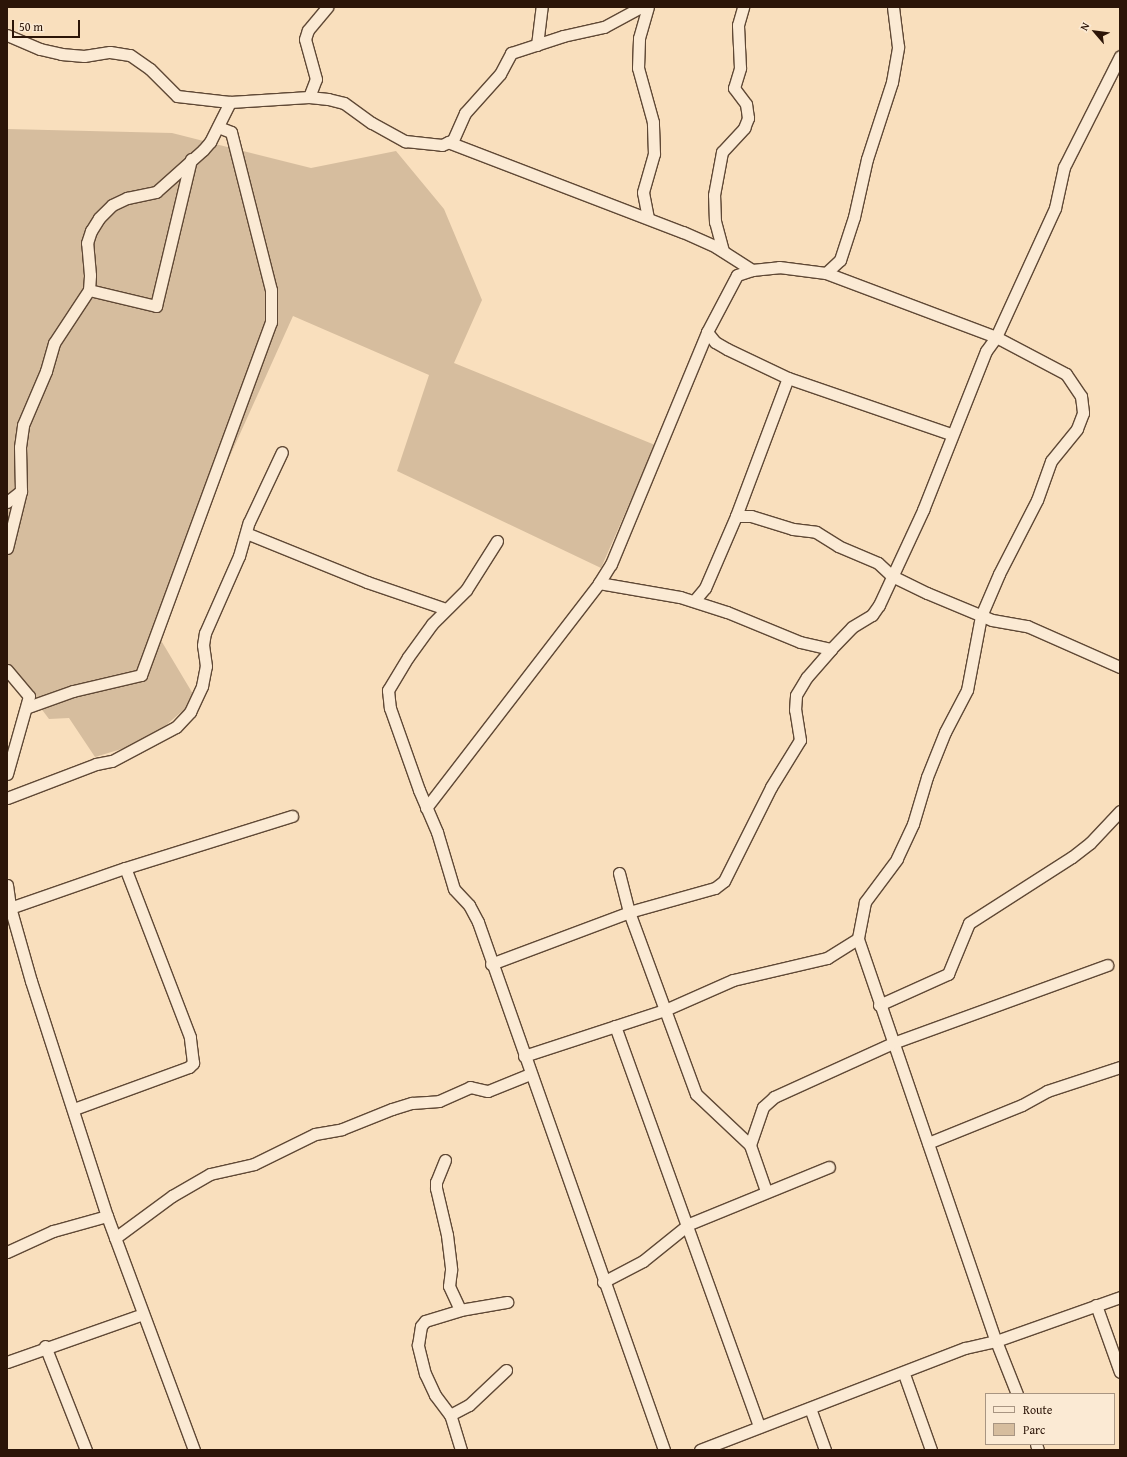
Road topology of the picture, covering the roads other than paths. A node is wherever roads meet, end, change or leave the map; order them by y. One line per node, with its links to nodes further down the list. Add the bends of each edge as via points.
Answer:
1 (327, 7): 10 (street, via 308,30 305,39 307,52 316,70 316,80)
2 (542, 7): 8 (street)
3 (641, 7): 8 (street, via 604,27)
4 (648, 7): 15 (street, via 639,38 638,68 653,122 654,154 643,192)
5 (743, 7): 16 (street, via 738,25 740,68 734,88 746,104 748,118 744,128 722,152 714,195 715,222)
6 (894, 7): 18 (street, via 898,48 892,82 867,159 854,217 840,260)
7 (7, 35): 11 (street, via 40,49 61,54 84,56 110,52 130,55 150,69 177,96)
8 (537, 45): 13 (street, via 511,54 500,74 465,113 454,140)
9 (1120, 56): 21 (street, via 1064,168 1055,208)
10 (309, 97): 11 (street); 13 (street, via 344,103 389,134 405,141 442,145)
11 (230, 102): 12 (street)
12 (218, 127): 14 (street, via 210,142); 39 (street, via 231,132 271,290 271,322 141,674 73,691)
13 (448, 142): 15 (street)
14 (191, 159): 19 (street, via 156,192 127,198 112,205 99,218 87,243 90,275); 19 (street, via 156,306)
15 (648, 218): 16 (street)
16 (723, 251): 17 (street)
17 (752, 270): 18 (street, via 779,267); 20 (street, via 736,275)
18 (826, 273): 21 (street)
19 (88, 290): 25 (street, via 54,343 46,371 22,425)
20 (707, 332): 22 (street, via 715,342 727,349); 32 (street, via 629,525)
21 (996, 337): 23 (street, via 986,351); 35 (street, via 1066,374 1081,396 1082,413 1077,429 1051,461 1037,500)
22 (788, 378): 23 (street); 27 (street)
23 (951, 434): 31 (street, via 923,510)
24 (282, 452): 28 (street, via 270,472)
25 (21, 491): 26 (street); 30 (street)
26 (7, 502)
27 (736, 516): 31 (street, via 751,516 793,529 816,532 838,546 878,563); 33 (street, via 705,588)
28 (246, 533): 34 (street, via 367,582); 41 (street, via 239,556 205,633 203,645 206,666 202,686 190,712 180,723 112,760)
29 (497, 541): 34 (street, via 466,590)
30 (7, 548)
31 (892, 576): 35 (street); 36 (street, via 872,615 852,627)
32 (599, 583): 33 (street); 42 (street)
33 (694, 601): 36 (street, via 800,642)
34 (446, 609): 42 (street, via 408,657 388,690 390,708)
35 (981, 616): 37 (street, via 1027,626); 50 (street, via 967,690 926,777 913,824 897,859 865,902)
36 (831, 649): 49 (street, via 796,695 795,710 800,740 771,787 724,881 715,888)
37 (1120, 667)
38 (7, 670): 39 (street, via 29,696)
39 (28, 707): 40 (street)
40 (7, 774)
41 (7, 798)
42 (426, 808): 51 (street, via 437,832 454,889 469,905 478,922)
43 (1120, 811): 53 (street, via 1090,843 1072,857 969,923 948,974)
44 (292, 816): 45 (street)
45 (125, 868): 48 (street); 60 (street, via 187,1030 193,1063 189,1067)
46 (619, 873): 49 (street)
47 (7, 886): 48 (street)
48 (8, 908): 60 (street)
49 (629, 912): 51 (street); 54 (street)
50 (858, 939): 53 (street); 54 (street, via 826,958 733,980)
51 (491, 964): 57 (street)
52 (1107, 965): 56 (street)
53 (879, 1005): 56 (street)
54 (665, 1010): 55 (street); 62 (street, via 696,1094)
55 (615, 1026): 57 (street); 67 (street)
56 (893, 1043): 61 (street); 62 (street, via 774,1097 763,1107)
57 (524, 1056): 59 (street)
58 (1120, 1067): 61 (street, via 1047,1091 1022,1105)
59 (530, 1074): 68 (street, via 488,1091 470,1087 439,1101 412,1103 392,1109 342,1129 315,1134 254,1164 210,1174 172,1196); 70 (street)
60 (74, 1109): 66 (street)
61 (928, 1143): 76 (street)
62 (750, 1145): 65 (street)
63 (445, 1160): 74 (street, via 436,1188 447,1235 451,1270 449,1286)
64 (829, 1167): 65 (street)
65 (766, 1190): 67 (street)
66 (107, 1216): 68 (street); 69 (street, via 53,1231)
67 (689, 1224): 70 (street, via 643,1261); 85 (street)
68 (115, 1238): 75 (street)
69 (7, 1252)
70 (603, 1282): 89 (street)
71 (1120, 1297): 73 (street)
72 (507, 1302): 74 (street)
73 (1096, 1305): 76 (street); 80 (street)
74 (460, 1310): 84 (street, via 425,1321 418,1335 425,1374 435,1395)
75 (143, 1314): 77 (street); 87 (street)
76 (996, 1341): 81 (street, via 965,1348); 82 (street)
77 (45, 1346): 78 (street); 86 (street)
78 (7, 1362)
79 (506, 1370): 84 (street, via 469,1405)
80 (1120, 1372)
81 (904, 1374): 83 (street); 92 (street)
82 (1016, 1393)
83 (810, 1408): 85 (street); 91 (street)
84 (450, 1415): 88 (street)
85 (759, 1426): 90 (street)
86 (86, 1450)
87 (194, 1450)
88 (461, 1450)
89 (664, 1450)
90 (700, 1450)
91 (825, 1450)
92 (931, 1450)

